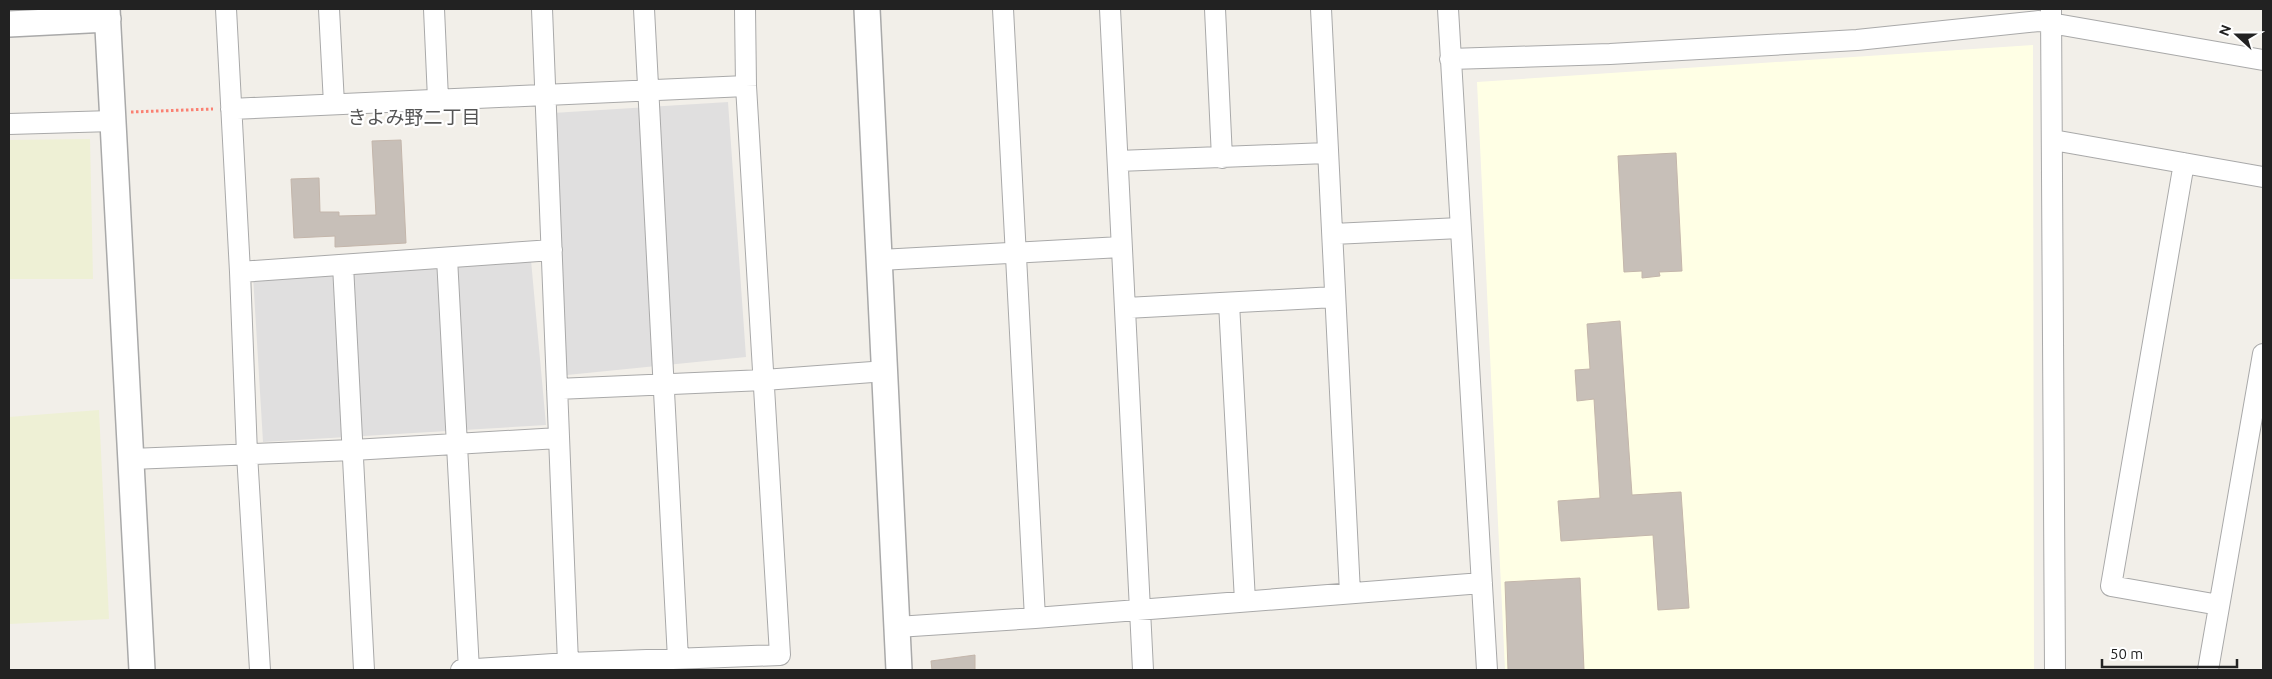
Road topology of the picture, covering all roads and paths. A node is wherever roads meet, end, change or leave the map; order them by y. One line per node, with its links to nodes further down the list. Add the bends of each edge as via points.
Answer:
1 (226, 9): 23 (street)
2 (330, 9): 22 (street)
3 (434, 9): 21 (street)
4 (542, 9): 20 (street)
5 (644, 9): 19 (street)
6 (745, 9): 18 (street)
7 (867, 9): 38 (street)
8 (1003, 9): 36 (street)
9 (1110, 9): 29 (street)
10 (1215, 9): 28 (street)
11 (1321, 9): 27 (street)
12 (1448, 9): 16 (street)
13 (107, 14): 15 (street); 24 (street)
14 (2052, 16): 16 (street, via 2034,21 1857,40); 17 (street); 26 (street)
15 (9, 24)
16 (1450, 60): 32 (street)
17 (2263, 60)
18 (746, 86): 19 (street); 46 (street)
19 (648, 91): 20 (street); 47 (street)
20 (546, 94): 21 (street); 35 (street)
21 (438, 99): 22 (street)
22 (334, 104): 23 (street)
23 (231, 109): 24 (path); 40 (street)
24 (122, 117): 25 (street); 53 (street)
25 (9, 124)
26 (2053, 140): 30 (street); 71 (street)
27 (1328, 153): 28 (street); 33 (street)
28 (1222, 158): 29 (street)
29 (1118, 161): 34 (street)
30 (2184, 163): 31 (street); 57 (street, via 2111,586)
31 (2263, 177)
32 (1460, 228): 33 (street); 54 (street)
33 (1333, 234): 41 (street)
34 (1121, 247): 36 (street); 43 (street)
35 (552, 250): 37 (street); 48 (street)
36 (1015, 254): 38 (street); 59 (street)
37 (446, 258): 39 (street); 50 (street)
38 (880, 260): 45 (street)
39 (343, 265): 40 (street); 51 (street)
40 (240, 272): 52 (street)
41 (1335, 297): 42 (street); 55 (street)
42 (1229, 303): 43 (street); 56 (street)
43 (1126, 308): 58 (street)
44 (2263, 354): 57 (street)
45 (886, 371): 46 (street); 60 (street)
46 (764, 380): 47 (street); 61 (street, via 780,655)
47 (664, 384): 48 (street); 61 (street)
48 (557, 389): 49 (street)
49 (560, 438): 50 (street); 62 (street)
50 (457, 444): 51 (street); 67 (street)
51 (353, 450): 52 (street); 65 (street)
52 (247, 454): 53 (street); 64 (street)
53 (131, 459): 63 (street)
54 (1482, 583): 55 (street); 70 (street)
55 (1350, 593): 56 (street)
56 (1245, 601): 58 (street)
57 (2219, 605): 72 (street)
58 (1140, 610): 59 (street); 69 (street)
59 (1035, 618): 60 (street)
60 (898, 627): 68 (street)
61 (678, 659): 62 (street)
62 (568, 663): 67 (street)
63 (142, 670)
64 (260, 670)
65 (364, 670)
66 (460, 670): 67 (street)
67 (469, 670)
68 (899, 670)
69 (1143, 670)
70 (1487, 670)
71 (2055, 670)
72 (2208, 670)

